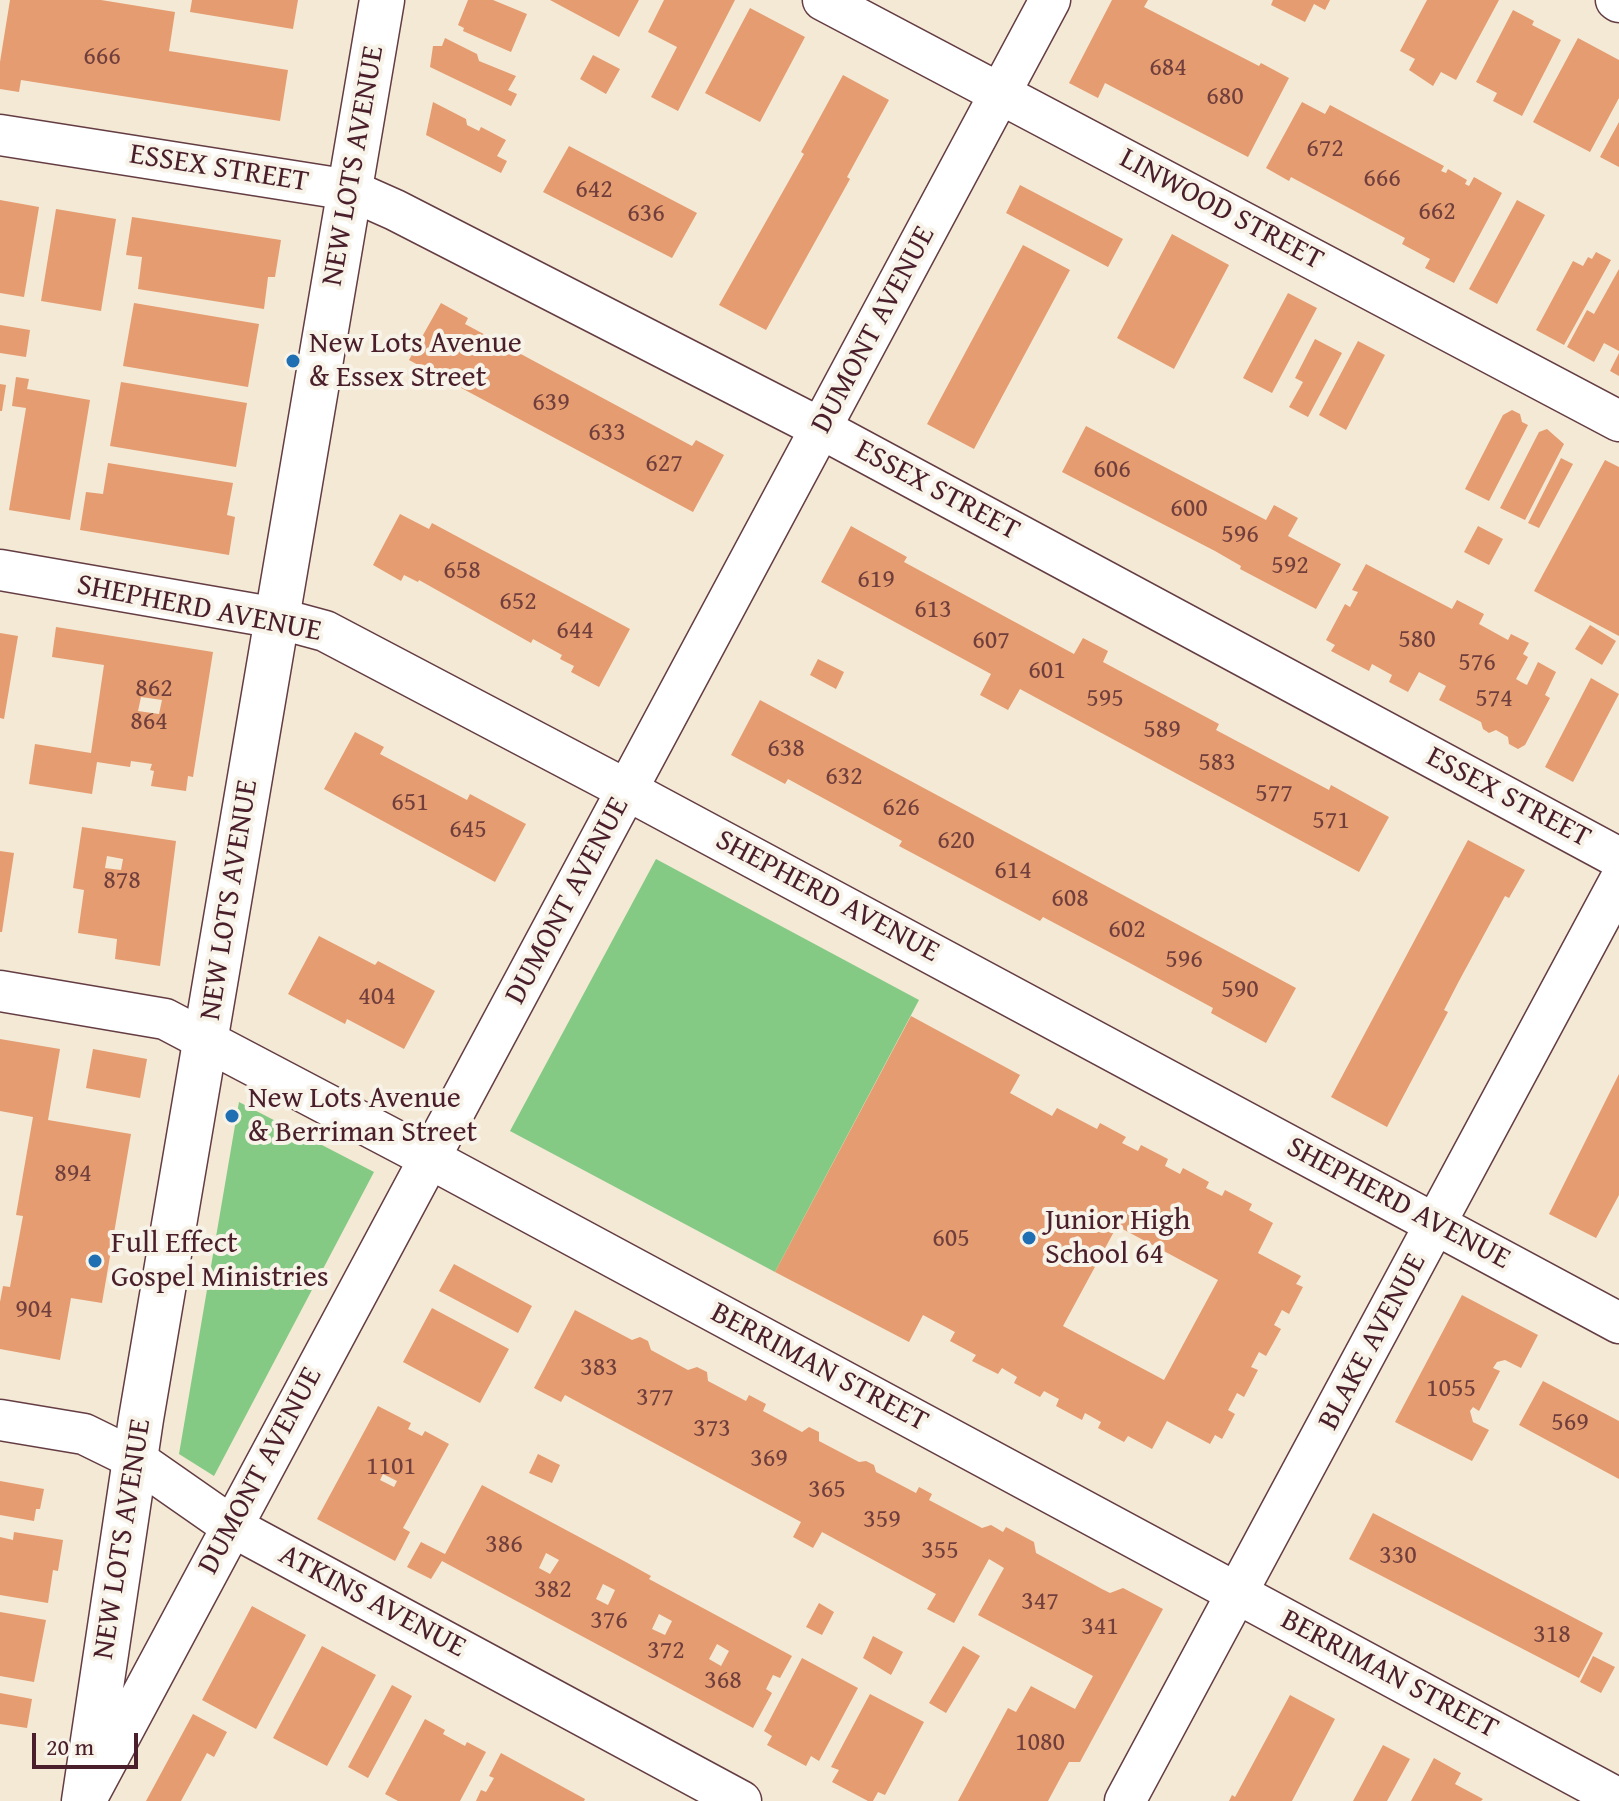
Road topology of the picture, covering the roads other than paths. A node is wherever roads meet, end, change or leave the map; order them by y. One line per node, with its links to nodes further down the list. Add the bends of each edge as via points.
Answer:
1 (382, 0): 6 (street, NEW LOTS AVENUE)
2 (823, 0): 4 (street, LINWOOD STREET)
3 (1050, 0): 4 (street, DUMONT AVENUE)
4 (1001, 93): 7 (street, LINWOOD STREET); 8 (street, DUMONT AVENUE)
5 (0, 135): 6 (street, ESSEX STREET)
6 (350, 190): 8 (street, ESSEX STREET); 10 (street, NEW LOTS AVENUE)
7 (1619, 421)
8 (822, 429): 11 (street, DUMONT AVENUE); 12 (street, ESSEX STREET)
9 (0, 570): 10 (street, SHEPHERD AVENUE)
10 (277, 618): 11 (street, SHEPHERD AVENUE, via 325,631); 15 (street, NEW LOTS AVENUE)
11 (627, 790): 16 (street, DUMONT AVENUE); 17 (street, SHEPHERD AVENUE)
12 (1619, 858)
13 (1619, 882): 17 (street, BLAKE AVENUE)
14 (0, 991): 15 (street, BERRIMAN STREET, via 165,1019)
15 (206, 1042): 16 (street, BERRIMAN STREET); 20 (street, NEW LOTS AVENUE)
16 (429, 1158): 21 (street, DUMONT AVENUE); 22 (street, BERRIMAN STREET)
17 (1435, 1225): 18 (street, SHEPHERD AVENUE); 22 (street, BLAKE AVENUE)
18 (1619, 1323)
19 (0, 1420): 20 (street, ATKINS AVENUE, via 84,1434)
20 (135, 1459): 21 (street, ATKINS AVENUE); 24 (street, NEW LOTS AVENUE)
21 (231, 1526): 24 (street, DUMONT AVENUE); 25 (street, ATKINS AVENUE)
22 (1237, 1594): 23 (street, BERRIMAN STREET); 26 (street, BLAKE AVENUE)
23 (1619, 1799)
24 (85, 1801)
25 (741, 1801)
26 (1125, 1801)

